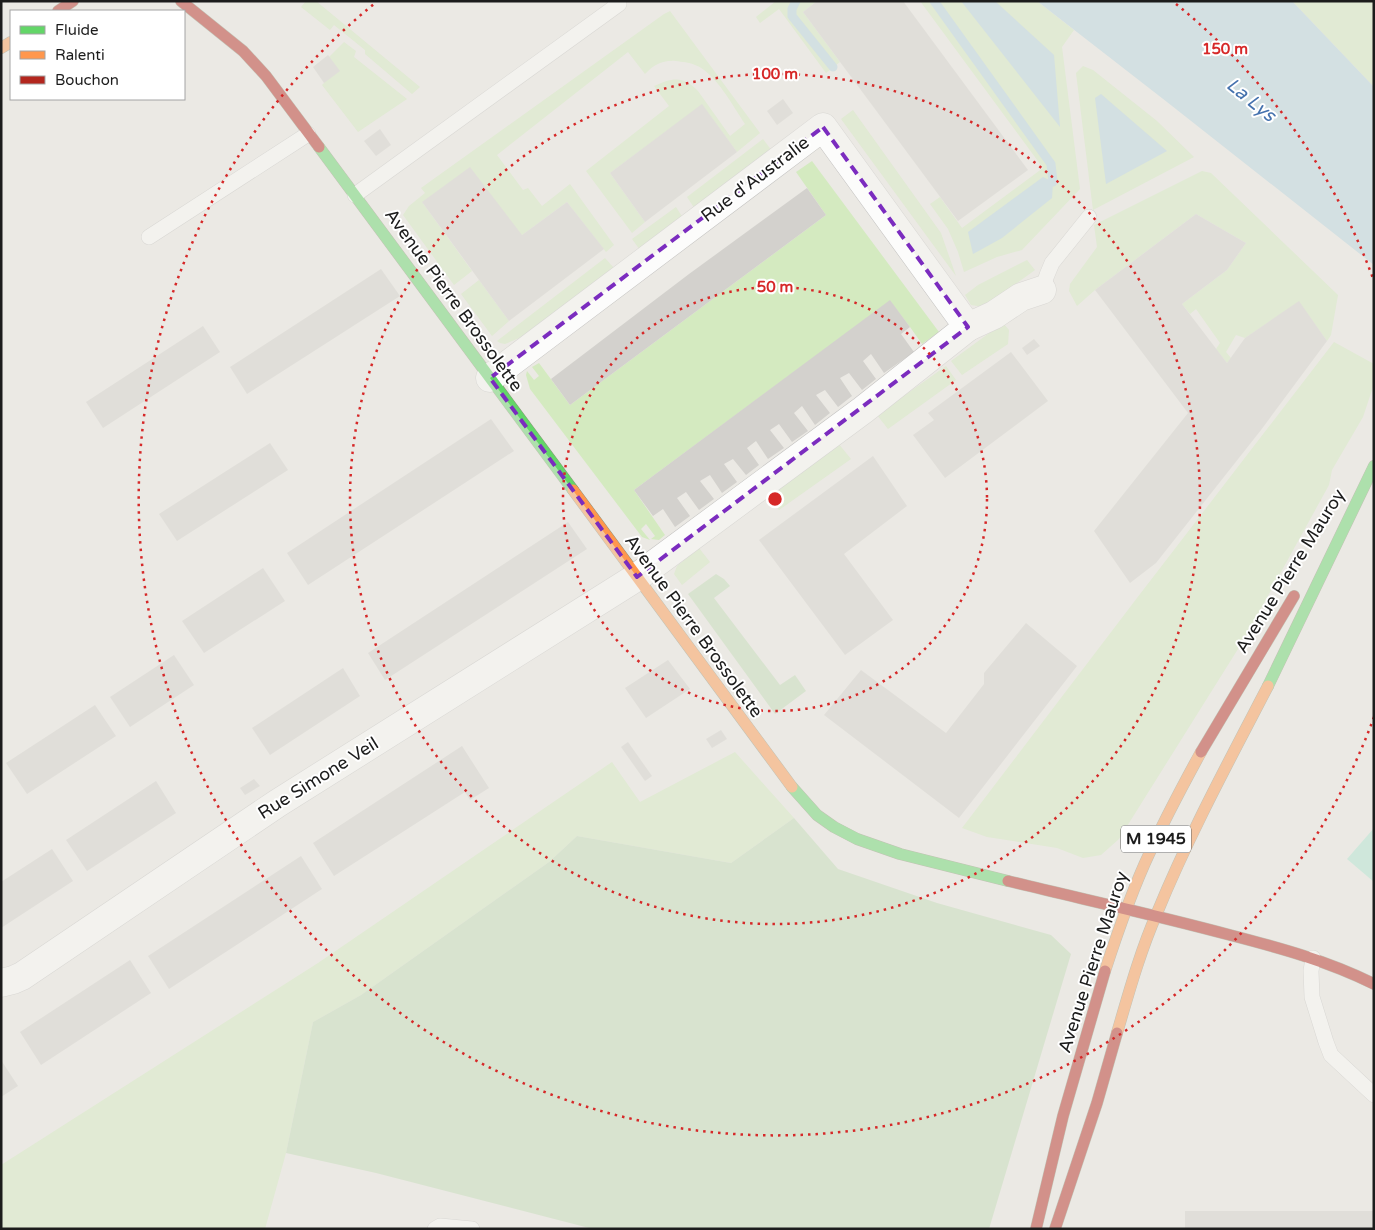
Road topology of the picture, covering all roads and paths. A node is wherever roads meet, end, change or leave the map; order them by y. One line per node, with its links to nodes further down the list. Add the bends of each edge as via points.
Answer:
1 (73, 1): 4 (street)
2 (181, 1): 5 (street, Avenue Pierre Brossolette, via 255,63)
3 (615, 1): 6 (lane, via 619,4)
4 (60, 10)
5 (308, 134): 6 (street, Avenue Pierre Brossolette); 8 (lane)
6 (355, 195): 11 (street, Avenue Pierre Brossolette)
7 (1089, 217): 9 (lane, via 1052,263)
8 (149, 237)
9 (1042, 290): 10 (street, via 1021,297)
10 (968, 328): 11 (street, Rue d'Australie, via 824,127); 15 (street)
11 (490, 378): 15 (street, Avenue Pierre Brossolette)
12 (1374, 466): 13 (street, M 1945)
13 (1363, 486): 14 (street, Avenue Pierre Mauroy / M 1945); 18 (street, Avenue Pierre Mauroy / M 1945, via 1271,680 1186,845)
14 (1316, 561)
15 (637, 577): 17 (street, Avenue Pierre Brossolette, via 789,784 804,802 834,827 900,854); 21 (street, Rue Simone Veil, via 278,803 22,976)
16 (1300, 586): 17 (street, Avenue Pierre Mauroy / M 1945, via 1174,802)
17 (1127, 908): 18 (street, Avenue Pierre Brossolette); 25 (street, Avenue Pierre Mauroy / M 1945, via 1100,984 1060,1124)
18 (1156, 914): 19 (street, Avenue Pierre Brossolette); 26 (street, Avenue Pierre Mauroy / M 1945, via 1137,965 1094,1112)
19 (1313, 958): 20 (street, Avenue Pierre Brossolette); 22 (lane, via 1312,997 1331,1055)
20 (1374, 984)
21 (2, 985)
22 (1374, 1096)
23 (435, 1229): 24 (lane, via 440,1226)
24 (472, 1229)
25 (1036, 1229)
26 (1055, 1229)

